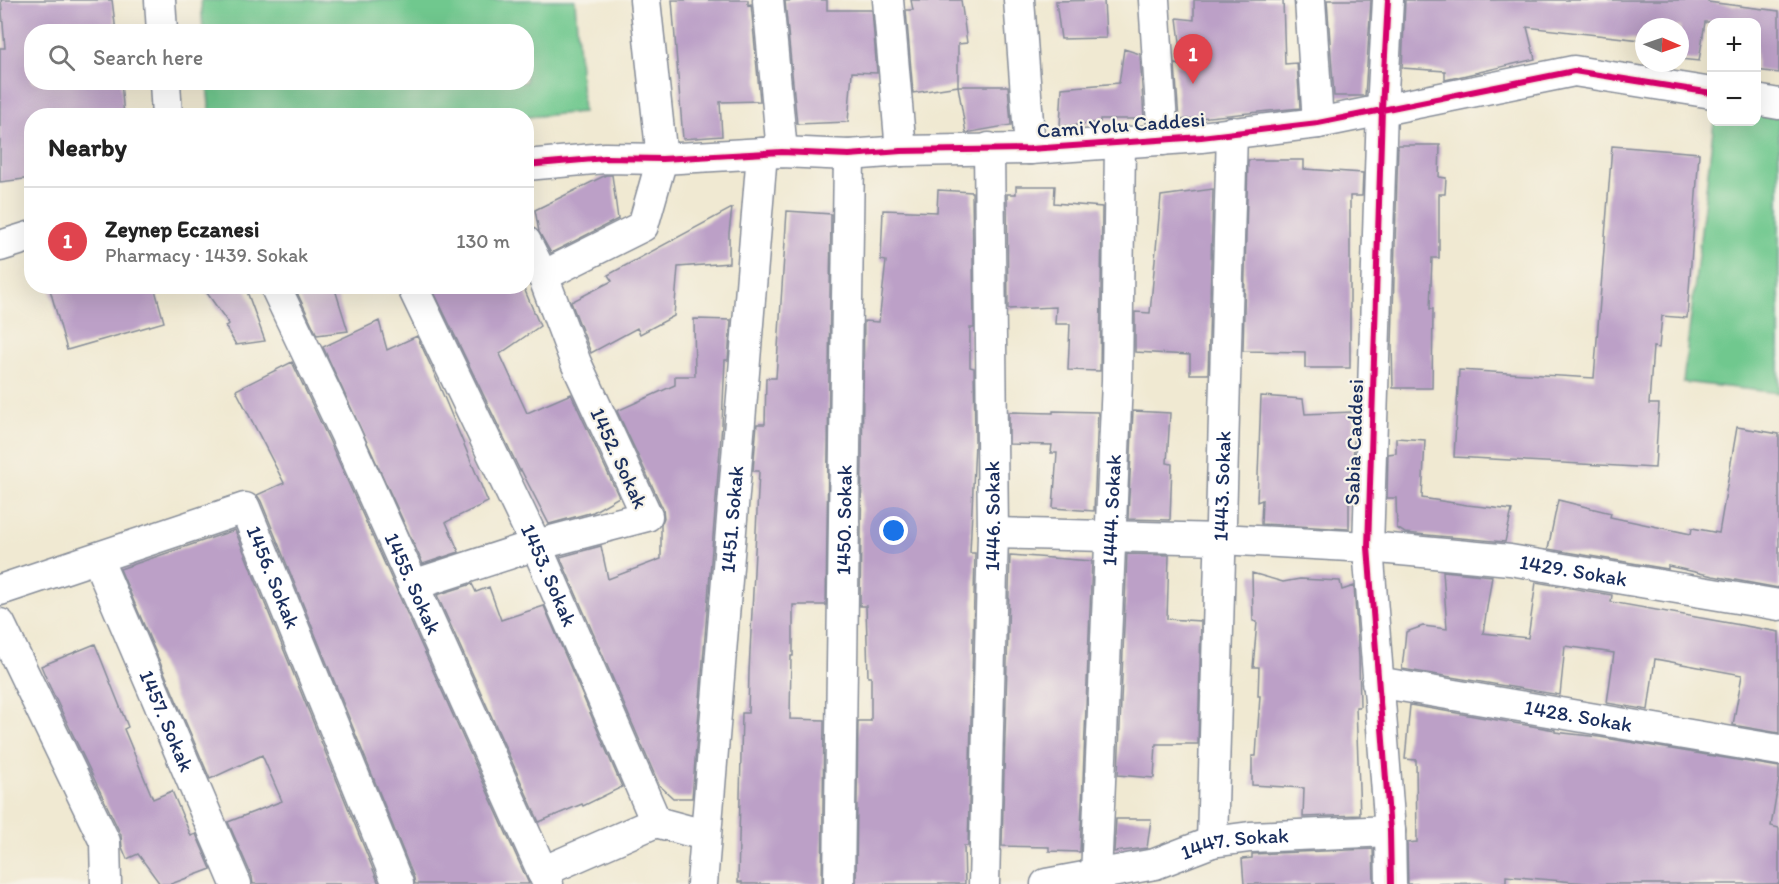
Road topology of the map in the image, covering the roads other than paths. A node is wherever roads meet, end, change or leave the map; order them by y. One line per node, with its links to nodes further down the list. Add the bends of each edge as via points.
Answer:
1 (160, 0): 9 (street)
2 (645, 0): 25 (street)
3 (768, 0): 23 (street, 1451. Sokak)
4 (888, 0): 22 (street)
5 (1019, 0): 21 (street)
6 (1154, 0): 18 (street)
7 (1310, 0): 16 (street)
8 (1388, 0): 15 (street, Sabia Caddesi)
9 (162, 24)
10 (165, 90): 14 (street)
11 (1707, 92): 15 (street, Cami Yolu Caddesi, via 1574,71)
12 (1761, 101): 13 (street)
13 (1779, 104)
14 (167, 108)
15 (1382, 110): 16 (street, Cami Yolu Caddesi); 37 (street, Sabia Caddesi)
16 (1318, 123): 17 (street, Cami Yolu Caddesi)
17 (1232, 132): 18 (street, Cami Yolu Caddesi); 35 (street, 1443. Sokak)
18 (1163, 140): 19 (street, Cami Yolu Caddesi)
19 (1120, 143): 21 (street, Cami Yolu Caddesi); 34 (street, 1444. Sokak)
20 (989, 148): 21 (street, Cami Yolu Caddesi); 22 (street, Cami Yolu Caddesi); 33 (street, 1446. Sokak)
21 (1030, 149)
22 (902, 151): 24 (street, Cami Yolu Caddesi)
23 (772, 153): 24 (street, Cami Yolu Caddesi); 25 (street, Cami Yolu Caddesi); 47 (street, 1451. Sokak)
24 (849, 154): 55 (street, 1450. Sokak)
25 (662, 159): 26 (street, Cami Yolu Caddesi, via 605,158); 30 (street, via 643,226)
26 (534, 164)
27 (24, 238): 28 (street)
28 (0, 246)
29 (534, 258): 30 (street, 1452. Sokak)
30 (543, 276): 36 (street, 1452. Sokak, via 576,363 647,516)
31 (279, 294): 39 (street, 1455. Sokak)
32 (416, 294): 36 (street, 1453. Sokak)
33 (993, 532): 34 (street, 1429. Sokak); 56 (street, 1446. Sokak)
34 (1111, 536): 35 (street, 1429. Sokak); 49 (street, 1444. Sokak)
35 (1221, 539): 37 (street, 1429. Sokak); 48 (street, 1443. Sokak)
36 (536, 545): 39 (street, 1452. Sokak); 45 (street, 1453. Sokak)
37 (1368, 547): 41 (street, 1429. Sokak, via 1510,560); 43 (street, Sabia Caddesi)
38 (97, 558): 40 (street, 1456. Sokak); 52 (street, 1457. Sokak); 53 (street, 1456. Sokak, via 245,508)
39 (413, 585): 50 (street, 1455. Sokak)
40 (0, 590)
41 (1779, 605)
42 (0, 624): 51 (street, via 105,842)
43 (1377, 682): 44 (street, 1428. Sokak); 46 (street, Sabia Caddesi)
44 (1779, 750)
45 (656, 822): 47 (street); 50 (street)
46 (1390, 831): 48 (street, 1447. Sokak); 58 (street, Sabia Caddesi)
47 (704, 835): 54 (street, 1451. Sokak)
48 (1212, 842): 49 (street, 1447. Sokak, via 1155,864)
49 (1096, 876): 57 (street, 1447. Sokak)
50 (545, 878)
51 (108, 884)
52 (236, 884)
53 (398, 884)
54 (702, 884)
55 (839, 884)
56 (984, 884)
57 (1047, 884)
58 (1391, 884)

